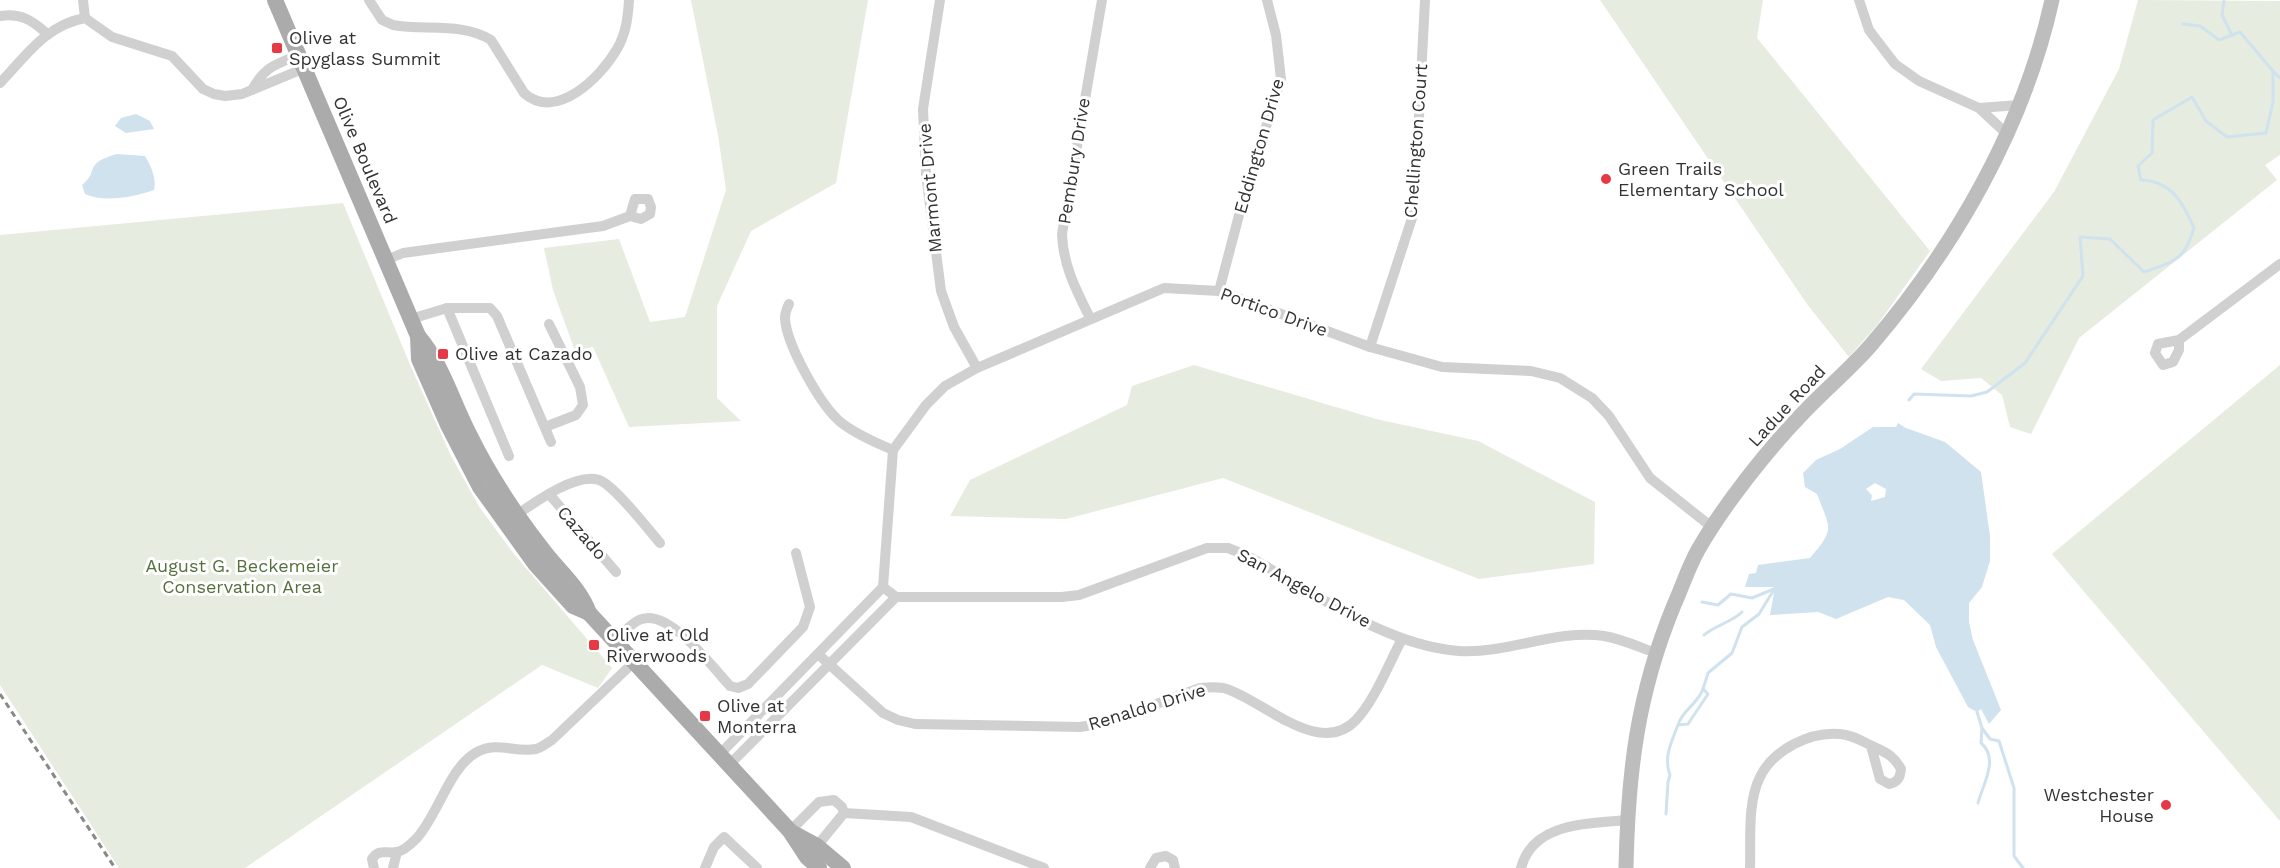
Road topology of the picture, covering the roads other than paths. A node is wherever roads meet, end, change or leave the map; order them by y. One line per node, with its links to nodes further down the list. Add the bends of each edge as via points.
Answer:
1 (84, 0): 12 (street)
2 (275, 0): 14 (main road, Olive Boulevard)
3 (369, 0): 4 (street, via 382,20 393,25 476,31 491,40 518,86 531,99 559,101 581,91 617,50 626,30)
4 (629, 0)
5 (940, 0): 30 (street, Marmont Drive, via 923,109 926,174 941,291 958,336)
6 (1102, 0): 25 (street, Pembury Drive, via 1062,234 1069,275)
7 (1267, 0): 22 (street, Eddington Drive, via 1281,79 1243,200)
8 (1425, 0): 29 (street, Chellington Court, via 1414,212)
9 (1859, 0): 17 (street, via 1869,30 1895,64 1919,81)
10 (2052, 0): 16 (main road, Ladue Road, via 2034,69)
11 (0, 16): 13 (street, via 31,19)
12 (85, 18): 13 (street); 14 (street, via 112,37 171,56 203,89 214,94 234,96 252,90 267,69)
13 (46, 33): 15 (street)
14 (302, 62): 20 (main road, Olive Boulevard)
15 (0, 83)
16 (2019, 105): 17 (street); 18 (main road, Ladue Road)
17 (1979, 108): 18 (street)
18 (2007, 134): 37 (main road, Ladue Road, via 1931,268 1870,346 1775,442)
19 (630, 216): 20 (street, via 603,226 403,253)
20 (386, 260): 26 (main road, Olive Boulevard)
21 (2280, 264): 28 (street)
22 (1220, 291): 25 (street, Portico Drive, via 1164,288); 29 (street, Portico Drive)
23 (789, 304): 33 (street, via 785,317 790,336 810,379 835,417)
24 (447, 308): 26 (street); 31 (street, via 480,306 490,308 497,316); 34 (street)
25 (1090, 318): 30 (street, Portico Drive)
26 (411, 319): 36 (main road, Olive Boulevard, via 418,336 433,354)
27 (549, 324): 31 (street, via 580,387 583,405 576,415)
28 (2179, 340)
29 (1370, 347): 37 (street, Portico Drive, via 1442,367 1531,371 1575,385 1609,416 1650,478)
30 (977, 368): 33 (street, Portico Drive, via 945,386)
31 (545, 427): 32 (street)
32 (551, 442)
33 (893, 450): 41 (street)
34 (509, 456)
35 (549, 494): 36 (street); 38 (street, via 571,483 600,480); 40 (street, Cazado)
36 (511, 519): 44 (main road, Olive Boulevard, via 582,595 589,613)
37 (1713, 528): 45 (main road, Ladue Road, via 1698,550)
38 (660, 543)
39 (796, 553): 44 (street, via 810,607 803,627 748,684 730,686 674,627 657,617 638,620)
40 (616, 572)
41 (883, 587): 42 (street); 46 (street)
42 (896, 597): 43 (street, San Angelo Drive, via 1071,596 1207,548 1228,548); 48 (street)
43 (1402, 639): 45 (street, San Angelo Drive, via 1456,651 1478,651 1563,637 1604,636); 48 (street, Renaldo Drive, via 1357,719 1329,734 1310,731 1235,692 1214,687 1200,688 1106,723 1080,727 915,724 883,713)
44 (614, 641): 47 (main road, Olive Boulevard)
45 (1656, 652): 52 (main road, Ladue Road, via 1641,704)
46 (819, 655): 48 (street, Renaldo Drive); 50 (street)
47 (634, 662): 50 (main road, Olive Boulevard); 55 (street, via 552,740 537,749 499,746 475,753 456,774 417,838)
48 (829, 664): 50 (street)
49 (1871, 746): 67 (street, via 1850,736 1826,734 1801,740 1766,767 1755,788)
50 (724, 760): 53 (main road, Olive Boulevard)
51 (844, 813): 53 (street, via 839,803 825,800); 54 (street); 62 (street, via 911,817)
52 (1627, 820): 65 (street, via 1556,830 1529,848); 66 (main road, Ladue Road)
53 (790, 831): 54 (main road, Olive Boulevard); 60 (main road, Olive Boulevard)
54 (817, 846): 61 (main road, Olive Boulevard)
55 (397, 852): 56 (street, via 375,854); 57 (street)
56 (374, 868)
57 (393, 868)
58 (705, 868): 59 (street, via 714,847 724,837)
59 (757, 868)
60 (819, 868)
61 (843, 868)
62 (1044, 868)
63 (1150, 868): 64 (street, via 1154,860 1166,856 1173,860)
64 (1175, 868)
65 (1521, 868)
66 (1626, 868)
67 (1750, 868)

